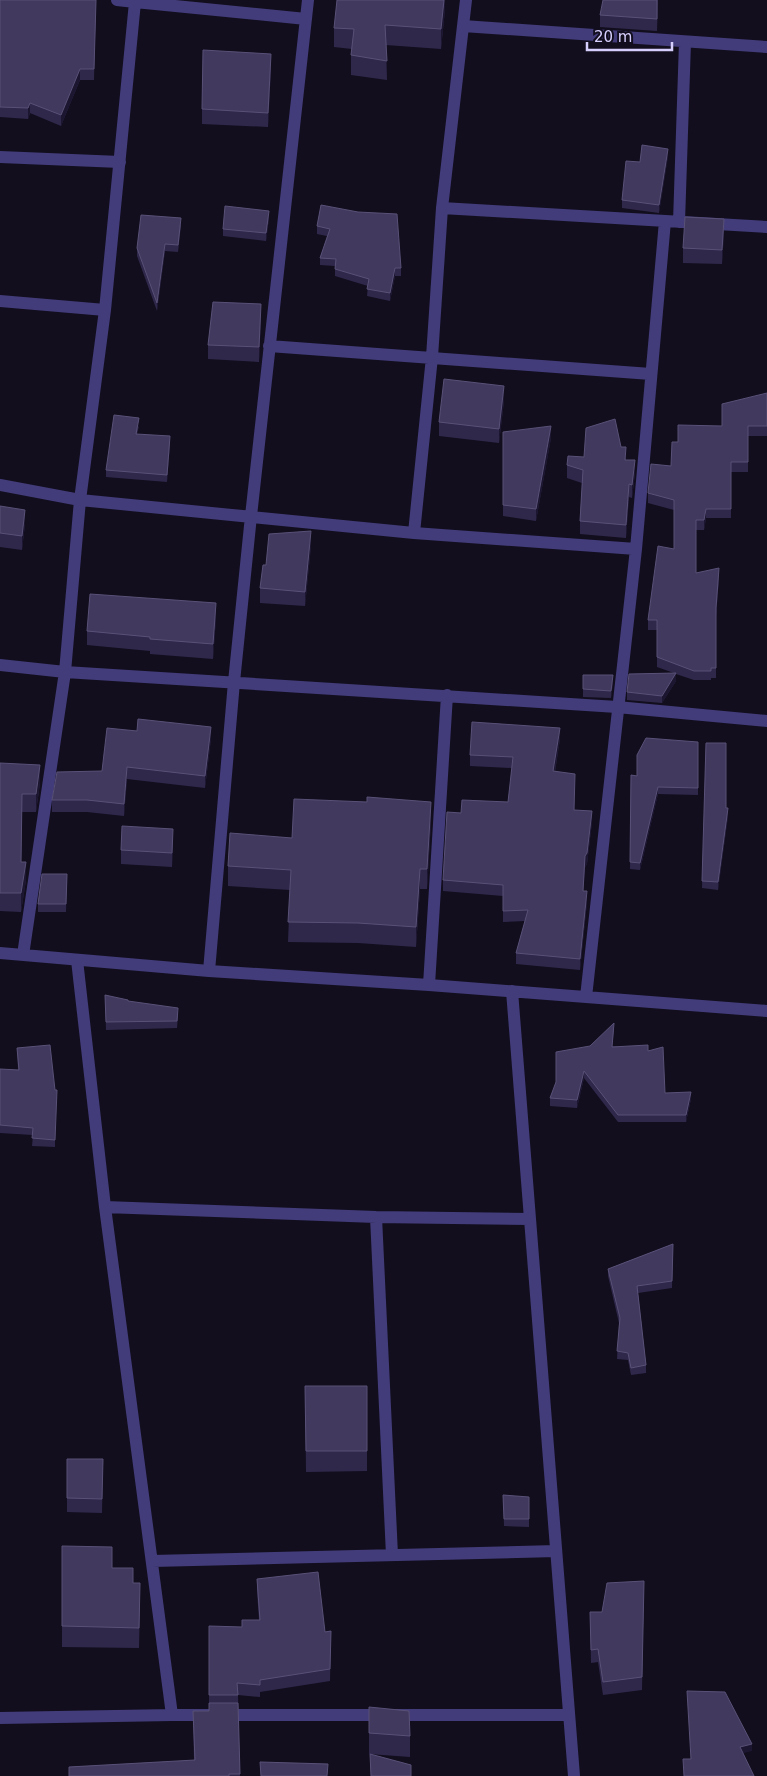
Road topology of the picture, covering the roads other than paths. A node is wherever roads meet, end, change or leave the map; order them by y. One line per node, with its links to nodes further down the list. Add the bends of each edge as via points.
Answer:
1 (117, 0): 4 (street)
2 (308, 0): 5 (street)
3 (466, 0): 6 (street)
4 (135, 2): 5 (street); 10 (street)
5 (306, 18): 17 (street)
6 (463, 26): 7 (street); 11 (street)
7 (686, 42): 8 (street); 13 (street)
8 (767, 47)
9 (0, 157): 10 (street)
10 (120, 162): 16 (street)
11 (442, 208): 12 (street); 18 (street)
12 (665, 221): 13 (street); 19 (street)
13 (679, 222): 14 (street)
14 (767, 227)
15 (0, 301): 16 (street)
16 (105, 310): 21 (street)
17 (269, 346): 18 (street); 22 (street)
18 (432, 358): 19 (street); 23 (street)
19 (651, 374): 24 (street)
20 (0, 485): 21 (street)
21 (80, 500): 22 (street); 26 (street)
22 (251, 516): 23 (street); 27 (street)
23 (414, 533): 24 (street)
24 (636, 549): 29 (street)
25 (0, 665): 26 (street)
26 (65, 672): 27 (street); 32 (street)
27 (234, 682): 28 (street); 34 (street)
28 (446, 695): 29 (street); 35 (street)
29 (617, 707): 30 (street); 37 (street)
30 (767, 720)
31 (0, 953): 32 (street)
32 (23, 955): 33 (street)
33 (77, 960): 34 (street); 39 (street)
34 (210, 971): 35 (street)
35 (429, 985): 36 (street)
36 (512, 991): 37 (street); 41 (street)
37 (586, 997): 38 (street)
38 (767, 1012)
39 (105, 1207): 40 (street); 44 (street)
40 (376, 1216): 41 (street); 43 (street)
41 (530, 1219): 42 (street)
42 (556, 1551): 43 (street); 46 (street)
43 (392, 1556): 44 (street)
44 (152, 1561): 45 (street)
45 (172, 1714): 46 (street); 47 (street)
46 (569, 1716): 48 (street)
47 (0, 1718)
48 (574, 1776)

